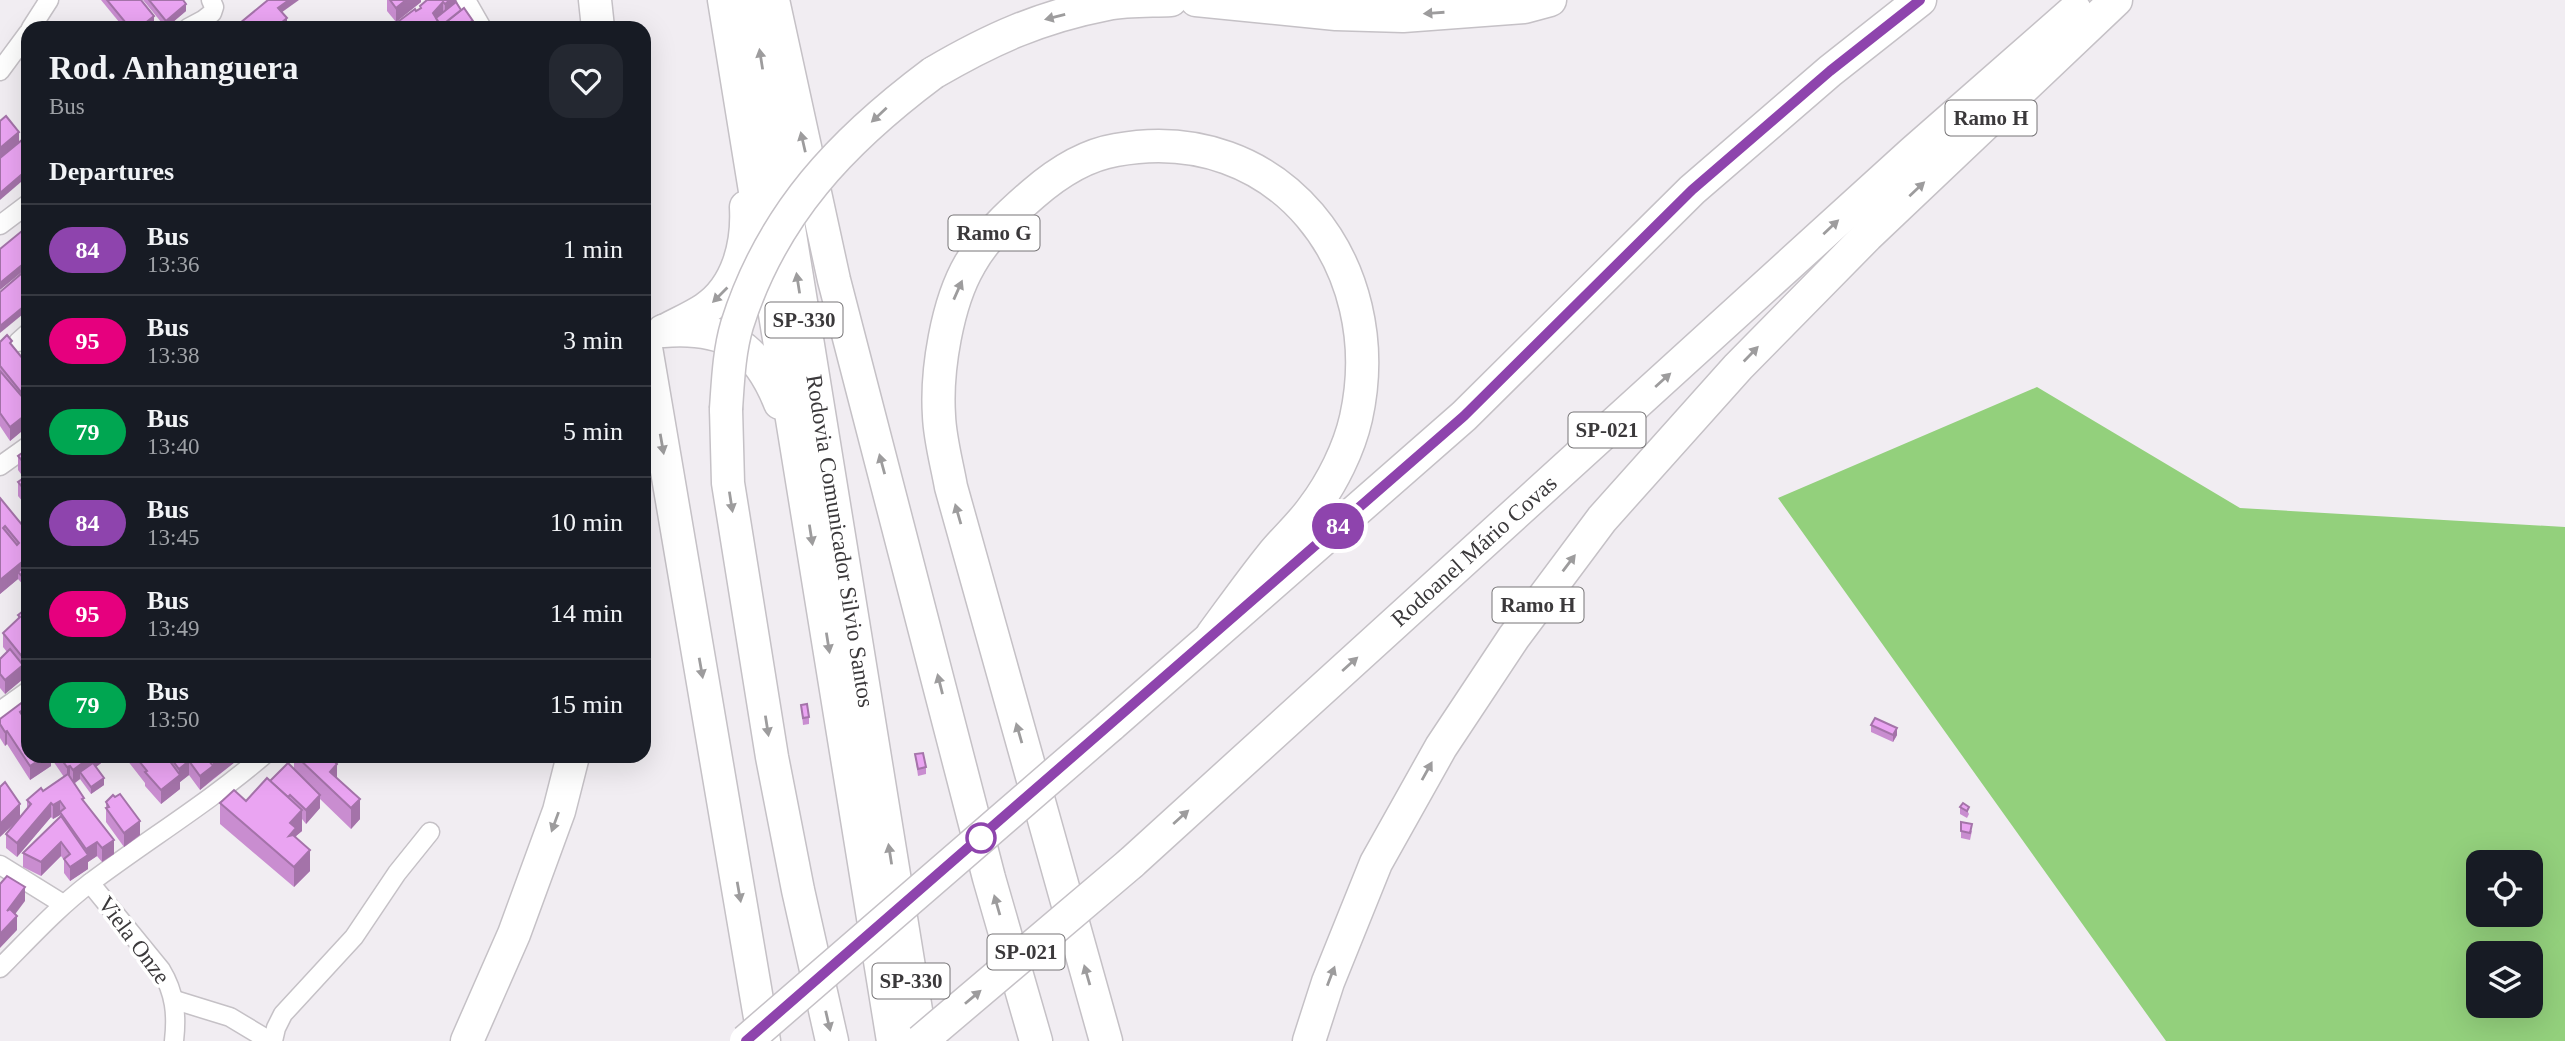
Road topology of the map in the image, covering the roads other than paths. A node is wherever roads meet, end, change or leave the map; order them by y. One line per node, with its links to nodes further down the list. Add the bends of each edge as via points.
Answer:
1 (49, 0): 14 (street)
2 (211, 0): 15 (street, via 212,13)
3 (466, 0): 16 (street)
4 (595, 0): 17 (highway)
5 (724, 0): 20 (highway, Rodovia Comunicador Silvio Santos / SP-330)
6 (751, 0): 47 (highway, Rodovia Comunicador Silvio Santos / SP-330, one-way to 6)
7 (772, 0): 48 (highway, one-way to 7, via 834,280)
8 (1171, 0): 45 (highway, one-way to 45, bridge, via 1109,4 1038,21 981,44 887,107 829,162 785,220 737,327 726,409 728,483 772,757)
9 (1196, 0): 10 (highway, one-way to 9, via 1524,7 1403,16)
10 (1550, 0)
11 (1920, 0): 29 (highway, via 1692,190 1464,416)
12 (2087, 0): 47 (highway, Rodoanel Mário Covas / SP-021, one-way to 12, bridge, via 1131,863 1903,161)
13 (2116, 0): 50 (highway, Ramo H, one-way to 13, via 1328,982 1376,863 1434,758 1514,637 1602,519 1738,367 1867,236)
14 (36, 21)
15 (199, 21)
16 (478, 21)
17 (597, 21)
18 (21, 42): 19 (street)
19 (0, 71)
20 (742, 111): 23 (highway, one-way to 23, via 747,223 741,257 728,287 707,308); 26 (highway, Rodovia Comunicador Silvio Santos / SP-330)
21 (21, 210): 22 (street)
22 (0, 226)
23 (651, 337)
24 (651, 338): 26 (highway, via 715,334 751,354 772,383)
25 (651, 344): 44 (highway, one-way to 44)
26 (797, 446): 46 (highway, Rodovia Comunicador Silvio Santos / SP-330, one-way to 46)
27 (21, 451): 28 (street)
28 (0, 466)
29 (1212, 635): 43 (highway, bridge); 49 (highway, Ramo G, one-way to 29, via 951,487 939,415 942,354 953,303 970,263 1004,219 1044,185 1078,163 1115,150 1208,150 1252,167 1307,209 1334,249 1350,283 1361,331 1355,420 1336,471 1313,508)
30 (21, 696): 31 (street)
31 (0, 711)
32 (254, 763): 36 (street)
33 (571, 763): 42 (highway, one-way to 42, via 528,897)
34 (430, 832): 41 (street, via 354,937 283,1014)
35 (0, 864): 37 (street)
36 (90, 883): 37 (street); 39 (street, Viela Onze, via 162,970)
37 (63, 904): 38 (street)
38 (0, 968)
39 (174, 1000): 40 (street, Viela Onze); 41 (street, via 230,1017)
40 (174, 1041)
41 (271, 1041)
42 (467, 1041)
43 (746, 1041)
44 (764, 1041)
45 (832, 1041)
46 (893, 1041)
47 (921, 1041)
48 (1035, 1041)
49 (1106, 1041)
50 (1310, 1041)

